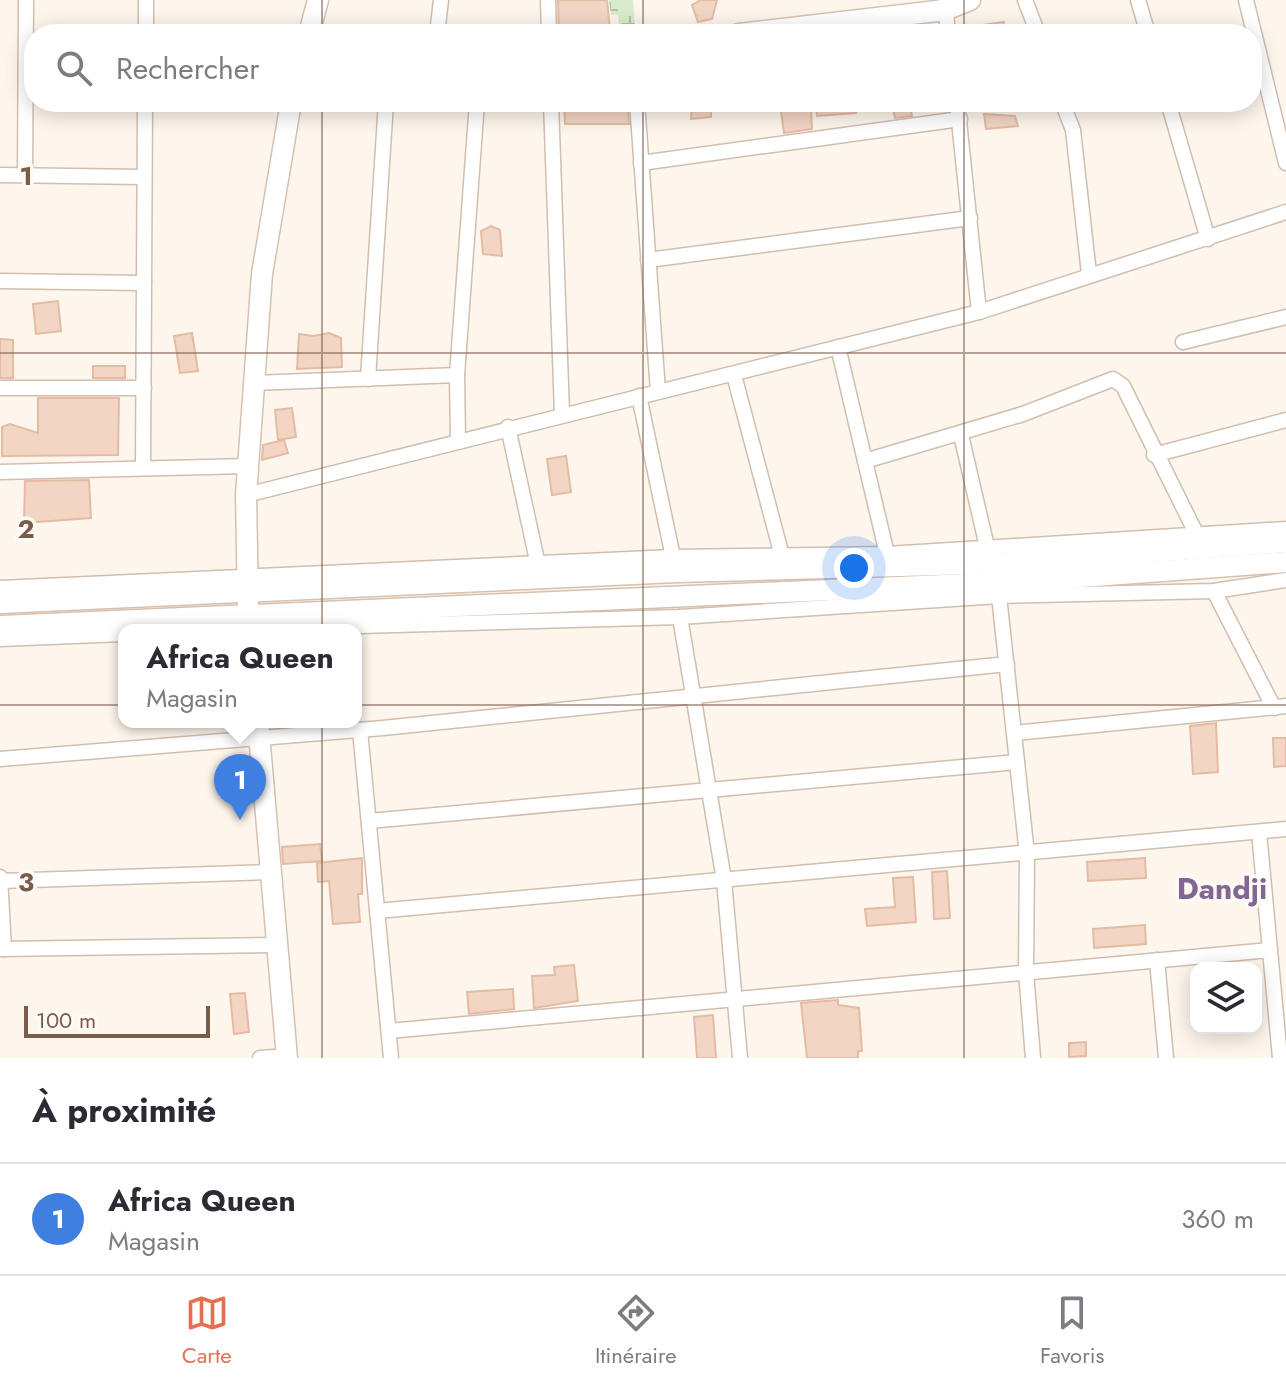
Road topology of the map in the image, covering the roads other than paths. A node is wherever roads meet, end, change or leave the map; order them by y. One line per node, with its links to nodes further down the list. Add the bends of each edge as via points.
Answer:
1 (26, 0): 11 (street)
2 (146, 0): 12 (street)
3 (318, 0): 13 (street)
4 (441, 0): 14 (street)
5 (548, 0): 15 (street)
6 (970, 0): 10 (street)
7 (1025, 0): 17 (street)
8 (1138, 0): 18 (street)
9 (1246, 0): 19 (street)
10 (945, 5): 16 (street)
11 (26, 24)
12 (146, 24)
13 (312, 24)
14 (438, 24)
15 (549, 24)
16 (810, 24)
17 (1034, 24)
18 (1145, 24)
19 (1252, 24)
20 (1262, 65): 33 (street)
21 (25, 112): 35 (street)
22 (145, 112): 36 (street)
23 (289, 112): 51 (street, via 262,274)
24 (385, 112): 50 (street)
25 (476, 112): 48 (street)
26 (551, 112): 56 (street)
27 (638, 112): 32 (street)
28 (959, 112): 31 (street)
29 (1066, 112): 41 (street, via 1073,130)
30 (1171, 112): 39 (street)
31 (960, 119): 32 (street); 38 (street)
32 (641, 163): 40 (street)
33 (1286, 163)
34 (0, 175): 35 (street)
35 (25, 175): 36 (street)
36 (143, 177): 43 (street)
37 (1286, 212): 39 (street)
38 (970, 218): 40 (street); 44 (street)
39 (1208, 239): 41 (street)
40 (648, 260): 54 (street)
41 (1089, 274): 44 (street)
42 (0, 281): 43 (street)
43 (144, 283): 53 (street)
44 (979, 312): 47 (street)
45 (1286, 317): 46 (street)
46 (1183, 342)
47 (838, 347): 49 (street); 62 (street)
48 (457, 375): 50 (street); 60 (street)
49 (734, 375): 54 (street); 72 (street)
50 (368, 379): 51 (street)
51 (254, 383): 63 (street)
52 (0, 388): 53 (street)
53 (144, 388): 64 (street)
54 (658, 391): 55 (street)
55 (639, 396): 56 (street); 73 (street)
56 (562, 414): 58 (street)
57 (1286, 420): 61 (street)
58 (508, 427): 60 (street); 75 (street)
59 (961, 435): 61 (street, via 1113,379 1123,386); 62 (street); 70 (street)
60 (458, 441): 66 (street)
61 (1154, 455): 68 (street)
62 (865, 461): 71 (street)
63 (248, 466): 64 (street); 66 (street)
64 (143, 468): 65 (street)
65 (0, 472)
66 (246, 495): 77 (street)
67 (1286, 529): 68 (street)
68 (1197, 535): 70 (street)
69 (1286, 542): 77 (street, via 1009,563)
70 (987, 547): 71 (street)
71 (887, 554): 72 (street)
72 (782, 556): 73 (street)
73 (673, 557): 75 (street)
74 (1286, 562): 84 (street)
75 (538, 565): 77 (street)
76 (1286, 580): 79 (street)
77 (247, 585): 78 (street); 81 (street); 83 (street)
78 (0, 588)
79 (1214, 591): 80 (street); 92 (street)
80 (999, 596): 82 (street); 90 (street)
81 (0, 603)
82 (680, 617): 85 (street); 91 (street)
83 (249, 624)
84 (267, 624)
85 (303, 624)
86 (0, 626): 87 (street)
87 (118, 626)
88 (118, 634): 89 (street)
89 (0, 639)
90 (1007, 664): 91 (street); 95 (street)
91 (692, 695): 94 (street); 98 (street)
92 (1280, 707): 95 (street)
93 (259, 730): 94 (street); 96 (street); 103 (street)
94 (360, 730): 99 (street)
95 (1015, 733): 97 (street)
96 (0, 759)
97 (1017, 762): 98 (street); 102 (street)
98 (707, 788): 99 (street); 105 (street)
99 (369, 821): 106 (street)
100 (1286, 829): 101 (street)
101 (1259, 832): 102 (street); 109 (street)
102 (1027, 854): 105 (street); 111 (street)
103 (271, 872): 104 (street); 107 (street)
104 (0, 879): 108 (street)
105 (724, 880): 106 (street); 112 (street)
106 (377, 911): 113 (street)
107 (277, 945): 108 (street); 114 (street)
108 (2, 949)
109 (1270, 950): 110 (street); 120 (street)
110 (1157, 960): 111 (street); 119 (street)
111 (1026, 972): 112 (street); 118 (street)
112 (735, 999): 113 (street); 117 (street)
113 (389, 1031): 116 (street)
114 (287, 1057): 115 (street)
115 (260, 1058)
116 (391, 1058)
117 (740, 1058)
118 (1033, 1058)
119 (1166, 1058)
120 (1280, 1058)

